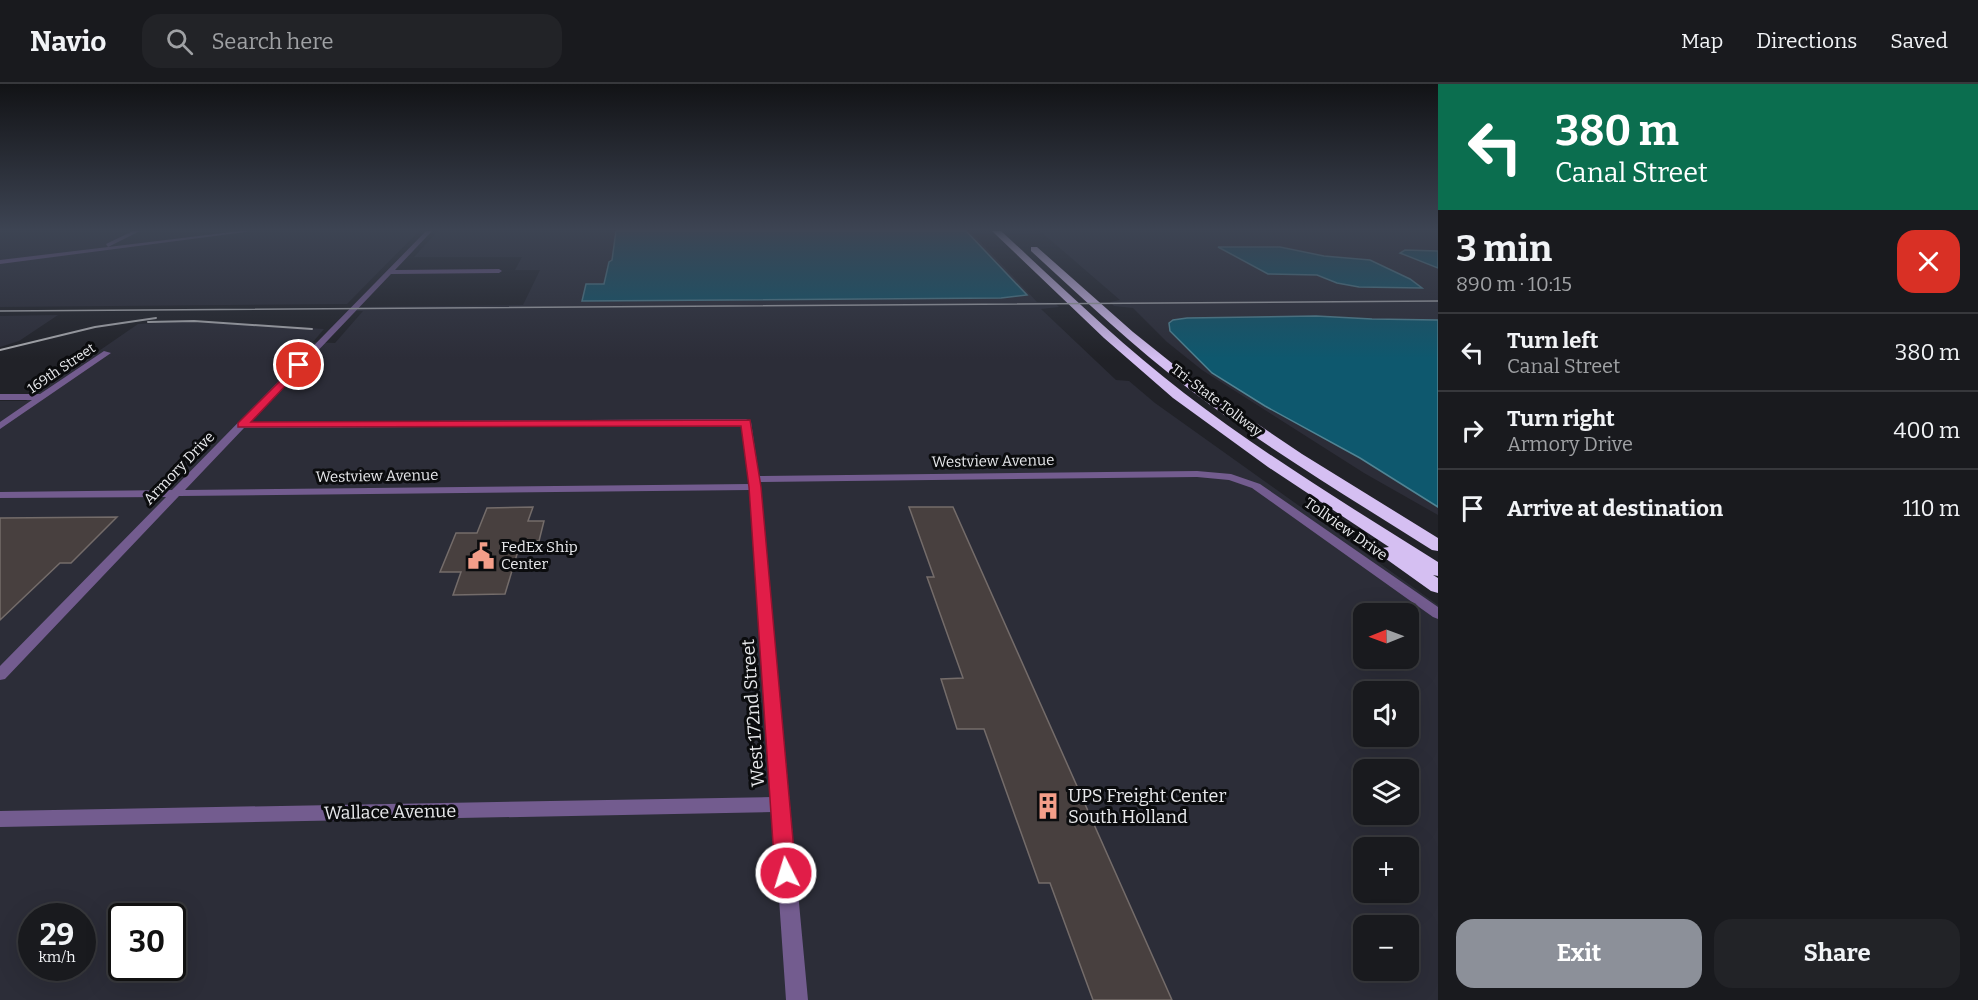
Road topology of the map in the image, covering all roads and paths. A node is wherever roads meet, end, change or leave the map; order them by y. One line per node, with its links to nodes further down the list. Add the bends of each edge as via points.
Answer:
1 (388, 274): 8 (street, Armory Drive)
2 (1042, 274): 10 (highway, Tri-State Tollway, via 1178,396)
3 (1062, 274): 5 (highway, Tri-State Tollway)
4 (107, 353): 6 (street, 169th Street)
5 (1161, 362): 15 (highway); 16 (highway, Tri-State Tollway, via 1236,417)
6 (42, 397): 7 (street); 9 (street, 169th Street)
7 (0, 398)
8 (242, 425): 12 (street, West 172nd Street, via 746,422); 13 (street, Armory Drive)
9 (0, 426)
10 (1285, 472): 17 (highway, Tri-State Tollway); 18 (highway, via 1319,503)
11 (1231, 477): 12 (street, Westview Avenue, via 1197,474); 19 (street, Tollview Drive, via 1264,491)
12 (754, 483): 13 (street, Westview Avenue); 21 (street, West 172nd Street)
13 (176, 493): 14 (street, Westview Avenue); 20 (street, Armory Drive)
14 (0, 495)
15 (1438, 532)
16 (1438, 546)
17 (1438, 570)
18 (1438, 587)
19 (1438, 614)
20 (0, 675)
21 (780, 804): 22 (street, Wallace Avenue); 23 (street, West 172nd Street)
22 (0, 819)
23 (797, 1000)

